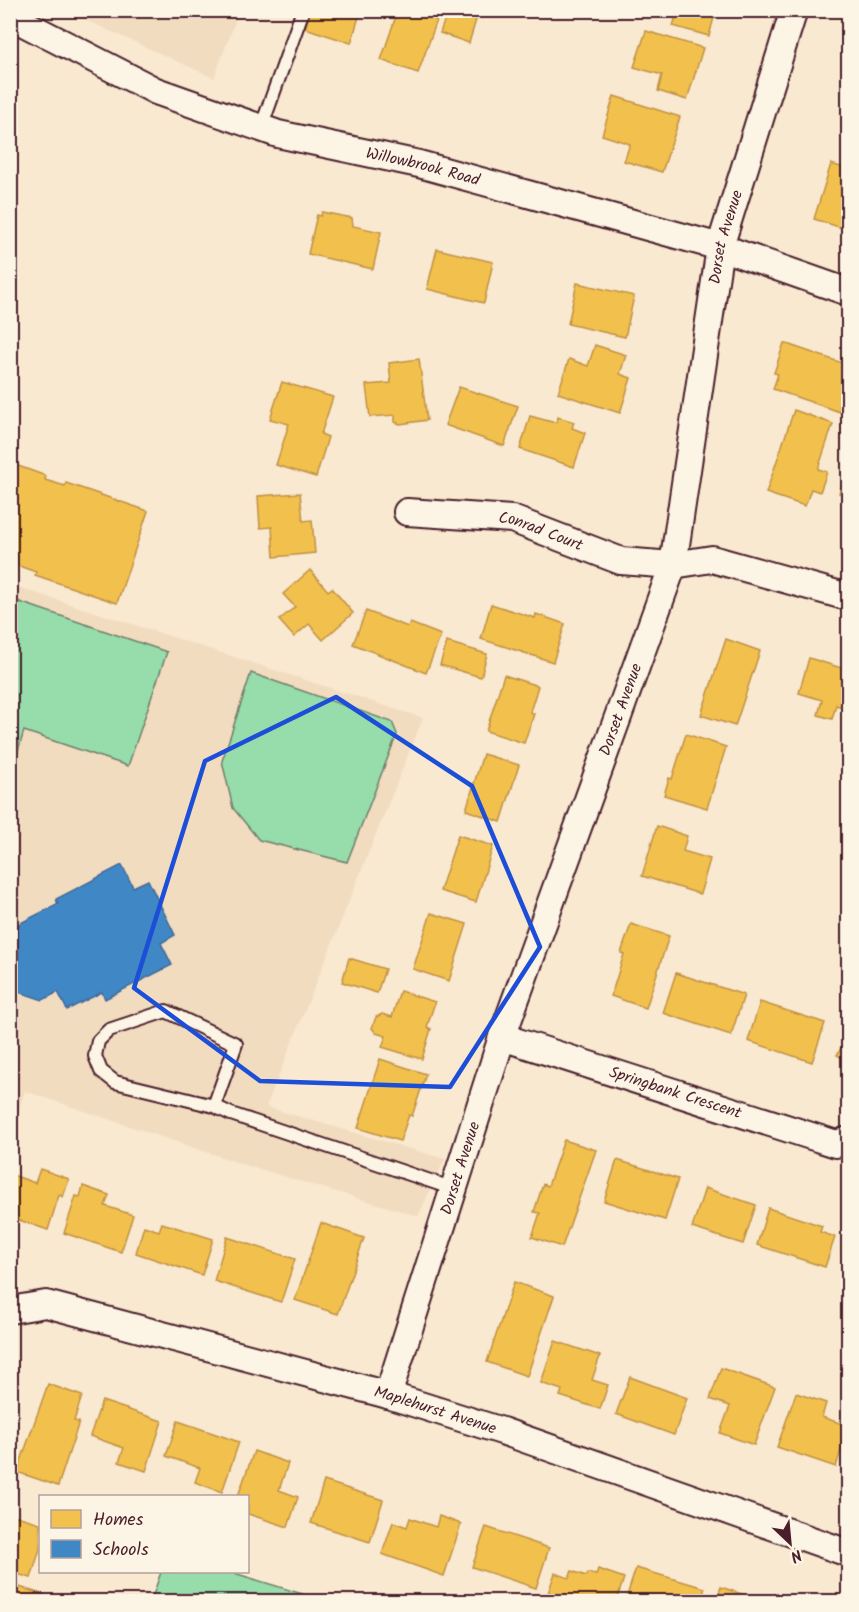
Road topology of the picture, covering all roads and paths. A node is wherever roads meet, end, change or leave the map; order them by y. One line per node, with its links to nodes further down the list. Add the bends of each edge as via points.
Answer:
1 (303, 10): 4 (lane)
2 (794, 10): 5 (street, Dorset Avenue)
3 (10, 16): 4 (street, Willowbrook Road, via 156,91)
4 (261, 128): 5 (street, Willowbrook Road, via 419,164)
5 (720, 247): 6 (street, Willowbrook Road); 8 (street, Dorset Avenue)
6 (849, 292)
7 (407, 512): 8 (street, Conrad Court, via 512,519 621,561)
8 (673, 565): 9 (street, via 712,559); 10 (street, Dorset Avenue)
9 (849, 597)
10 (502, 1037): 12 (street, Springbank Crescent, via 836,1144); 13 (street, Dorset Avenue)
11 (214, 1106): 11 (lane, via 236,1044 166,1011 109,1030 98,1041 95,1056 101,1071 115,1082); 13 (lane)
12 (849, 1140)
13 (454, 1189): 15 (street, Dorset Avenue)
14 (10, 1310): 15 (street, Maplehurst Avenue, via 45,1304)
15 (388, 1395): 16 (street, Maplehurst Avenue)
16 (849, 1553)

